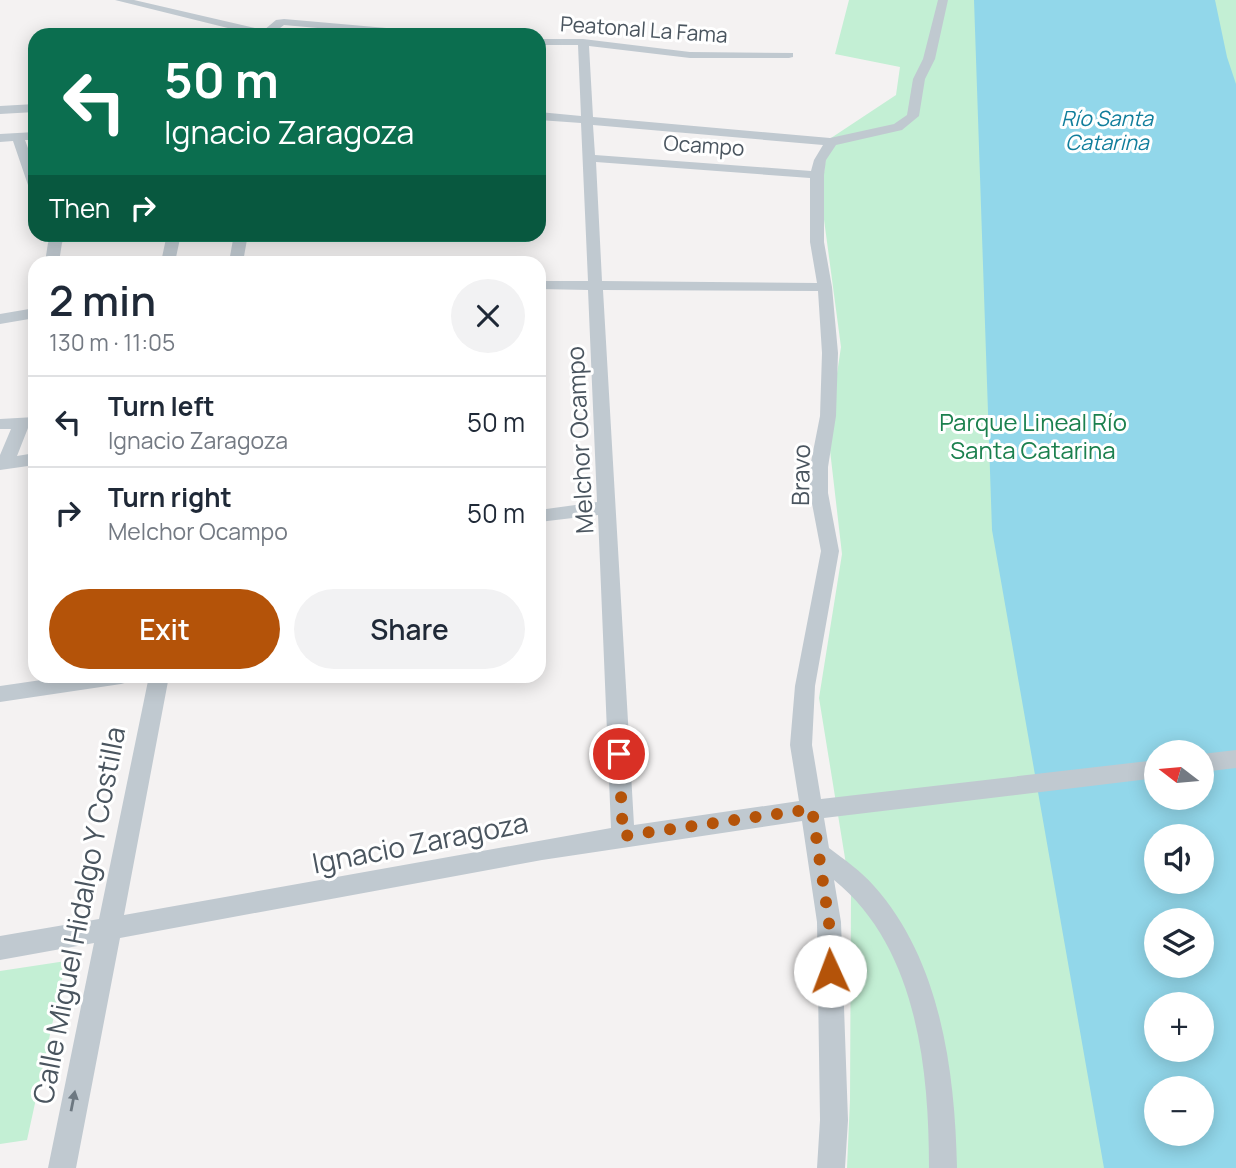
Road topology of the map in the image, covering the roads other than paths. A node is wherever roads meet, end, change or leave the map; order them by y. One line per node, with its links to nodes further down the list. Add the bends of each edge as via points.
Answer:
1 (120, 0): 3 (street)
2 (943, 0): 16 (street, via 913,116 898,127)
3 (240, 28)
4 (273, 28): 5 (street, via 280,22)
5 (353, 28)
6 (546, 42): 7 (street, Peatonal La Fama)
7 (583, 42): 8 (street, Peatonal La Fama, via 689,55); 12 (street, Melchor Ocampo)
8 (789, 55)
9 (28, 108): 10 (street)
10 (0, 110)
11 (546, 117): 12 (street)
12 (586, 120): 16 (street); 17 (street, Melchor Ocampo)
13 (28, 136): 14 (street)
14 (19, 137): 15 (street); 18 (street)
15 (0, 138)
16 (831, 142): 19 (street, Bravo)
17 (588, 158): 19 (street, Ocampo); 20 (street, Melchor Ocampo)
18 (28, 164)
19 (817, 175): 22 (street, Bravo, via 817,242)
20 (594, 284): 21 (street); 22 (street); 29 (street, Melchor Ocampo)
21 (546, 285)
22 (825, 287): 37 (street, Bravo, via 830,353 819,493 830,551 806,686 801,745)
23 (28, 314): 24 (street)
24 (0, 319)
25 (28, 422): 26 (street); 28 (street)
26 (0, 425)
27 (28, 459): 28 (street)
28 (2, 463)
29 (607, 507): 30 (street); 38 (street, Melchor Ocampo)
30 (546, 515)
31 (74, 683): 33 (street)
32 (158, 683): 40 (street, Calle Miguel Hidalgo Y Costilla)
33 (0, 694)
34 (1236, 759): 35 (street)
35 (1214, 762)
36 (1144, 771): 37 (street, Ignacio Zaragoza)
37 (812, 809): 38 (street, Ignacio Zaragoza); 39 (street, Bravo)
38 (623, 836): 40 (street, Ignacio Zaragoza)
39 (820, 855): 43 (street, Bravo, via 829,922); 44 (street, via 872,900 899,943 922,997 944,1126)
40 (107, 930): 41 (street, Ignacio Zaragoza); 42 (street, Calle Miguel Hidalgo Y Costilla, one-way to 40)
41 (0, 948)
42 (62, 1168)
43 (831, 1168)
44 (943, 1168)

